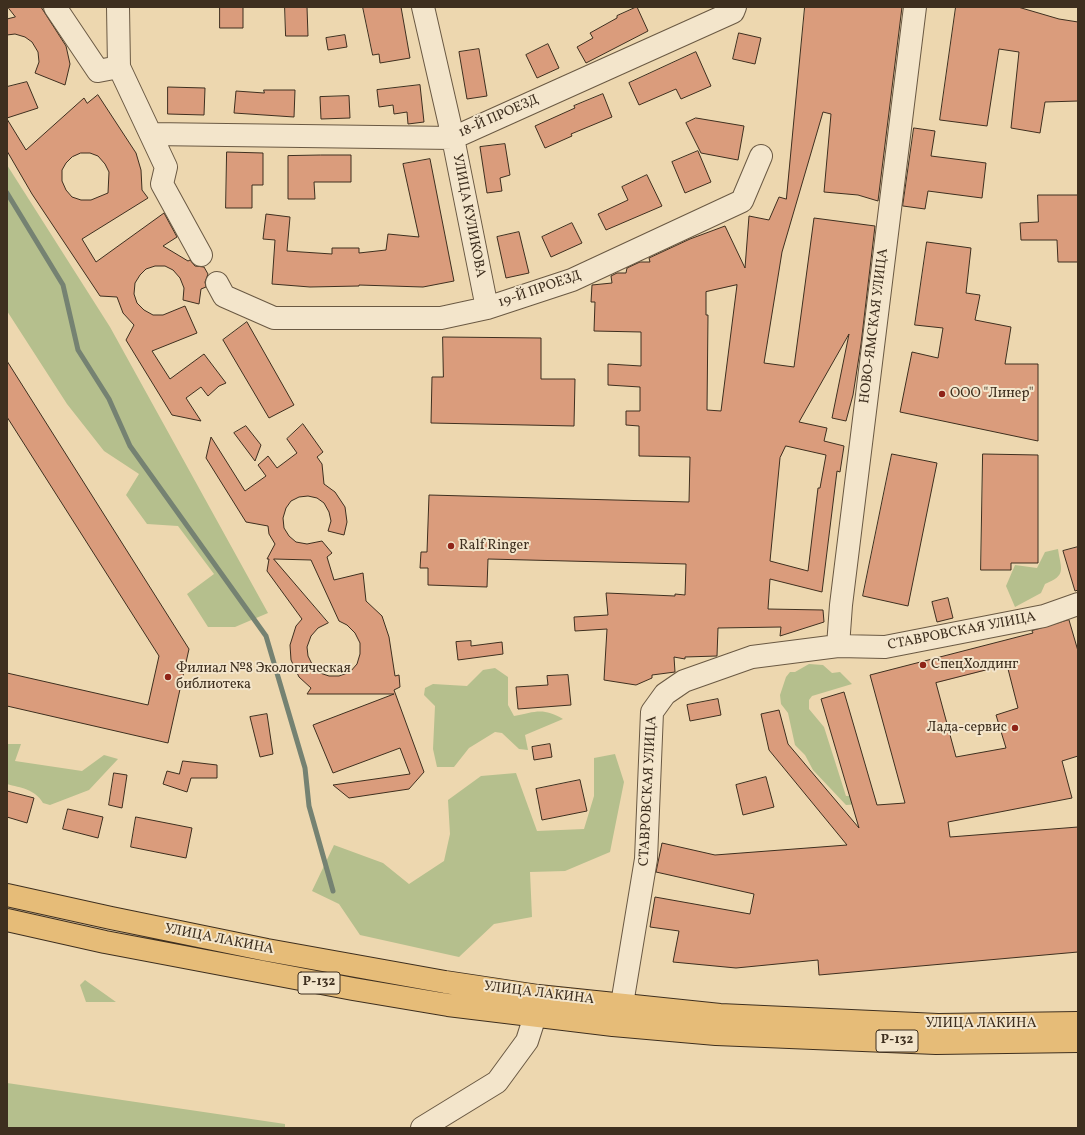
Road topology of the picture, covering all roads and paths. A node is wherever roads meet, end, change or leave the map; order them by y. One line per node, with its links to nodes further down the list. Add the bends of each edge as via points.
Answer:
1 (55, 7): 6 (street, via 98,71)
2 (118, 7): 6 (street)
3 (423, 7): 8 (street, УЛИЦА КУЛИКОВА)
4 (915, 7): 14 (street, НОВО-ЯМСКАЯ УЛИЦА, via 876,306)
5 (734, 9): 8 (street, 18-Й ПРОЕЗД)
6 (120, 67): 7 (street)
7 (151, 134): 8 (street, 18-Й ПРОЕЗД); 10 (street, via 166,167 162,184)
8 (453, 138): 12 (street, УЛИЦА КУЛИКОВА)
9 (761, 156): 12 (street, 19-Й ПРОЕЗД, via 742,201 572,280)
10 (201, 255)
11 (216, 283): 12 (street, 19-Й ПРОЕЗД, via 224,296 274,318 441,318)
12 (487, 308)
13 (1078, 604): 14 (street, СТАВРОВСКАЯ УЛИЦА, via 1044,616 885,647)
14 (838, 646): 17 (street, СТАВРОВСКАЯ УЛИЦА, via 752,657 729,665 684,681 665,694 652,712 646,859)
15 (7, 895): 17 (highway, УЛИЦА ЛАКИНА / Р-132, via 267,950 445,982 538,996)
16 (7, 920): 18 (highway, УЛИЦА ЛАКИНА / Р-132, via 105,942 353,990)
17 (622, 1004): 19 (highway, УЛИЦА ЛАКИНА / Р-132, via 720,1015 938,1025)
18 (535, 1016): 20 (highway, УЛИЦА ЛАКИНА / Р-132, via 716,1034 936,1043); 21 (street, via 527,1041 497,1082)
19 (1078, 1023)
20 (1078, 1042)
21 (422, 1128)

